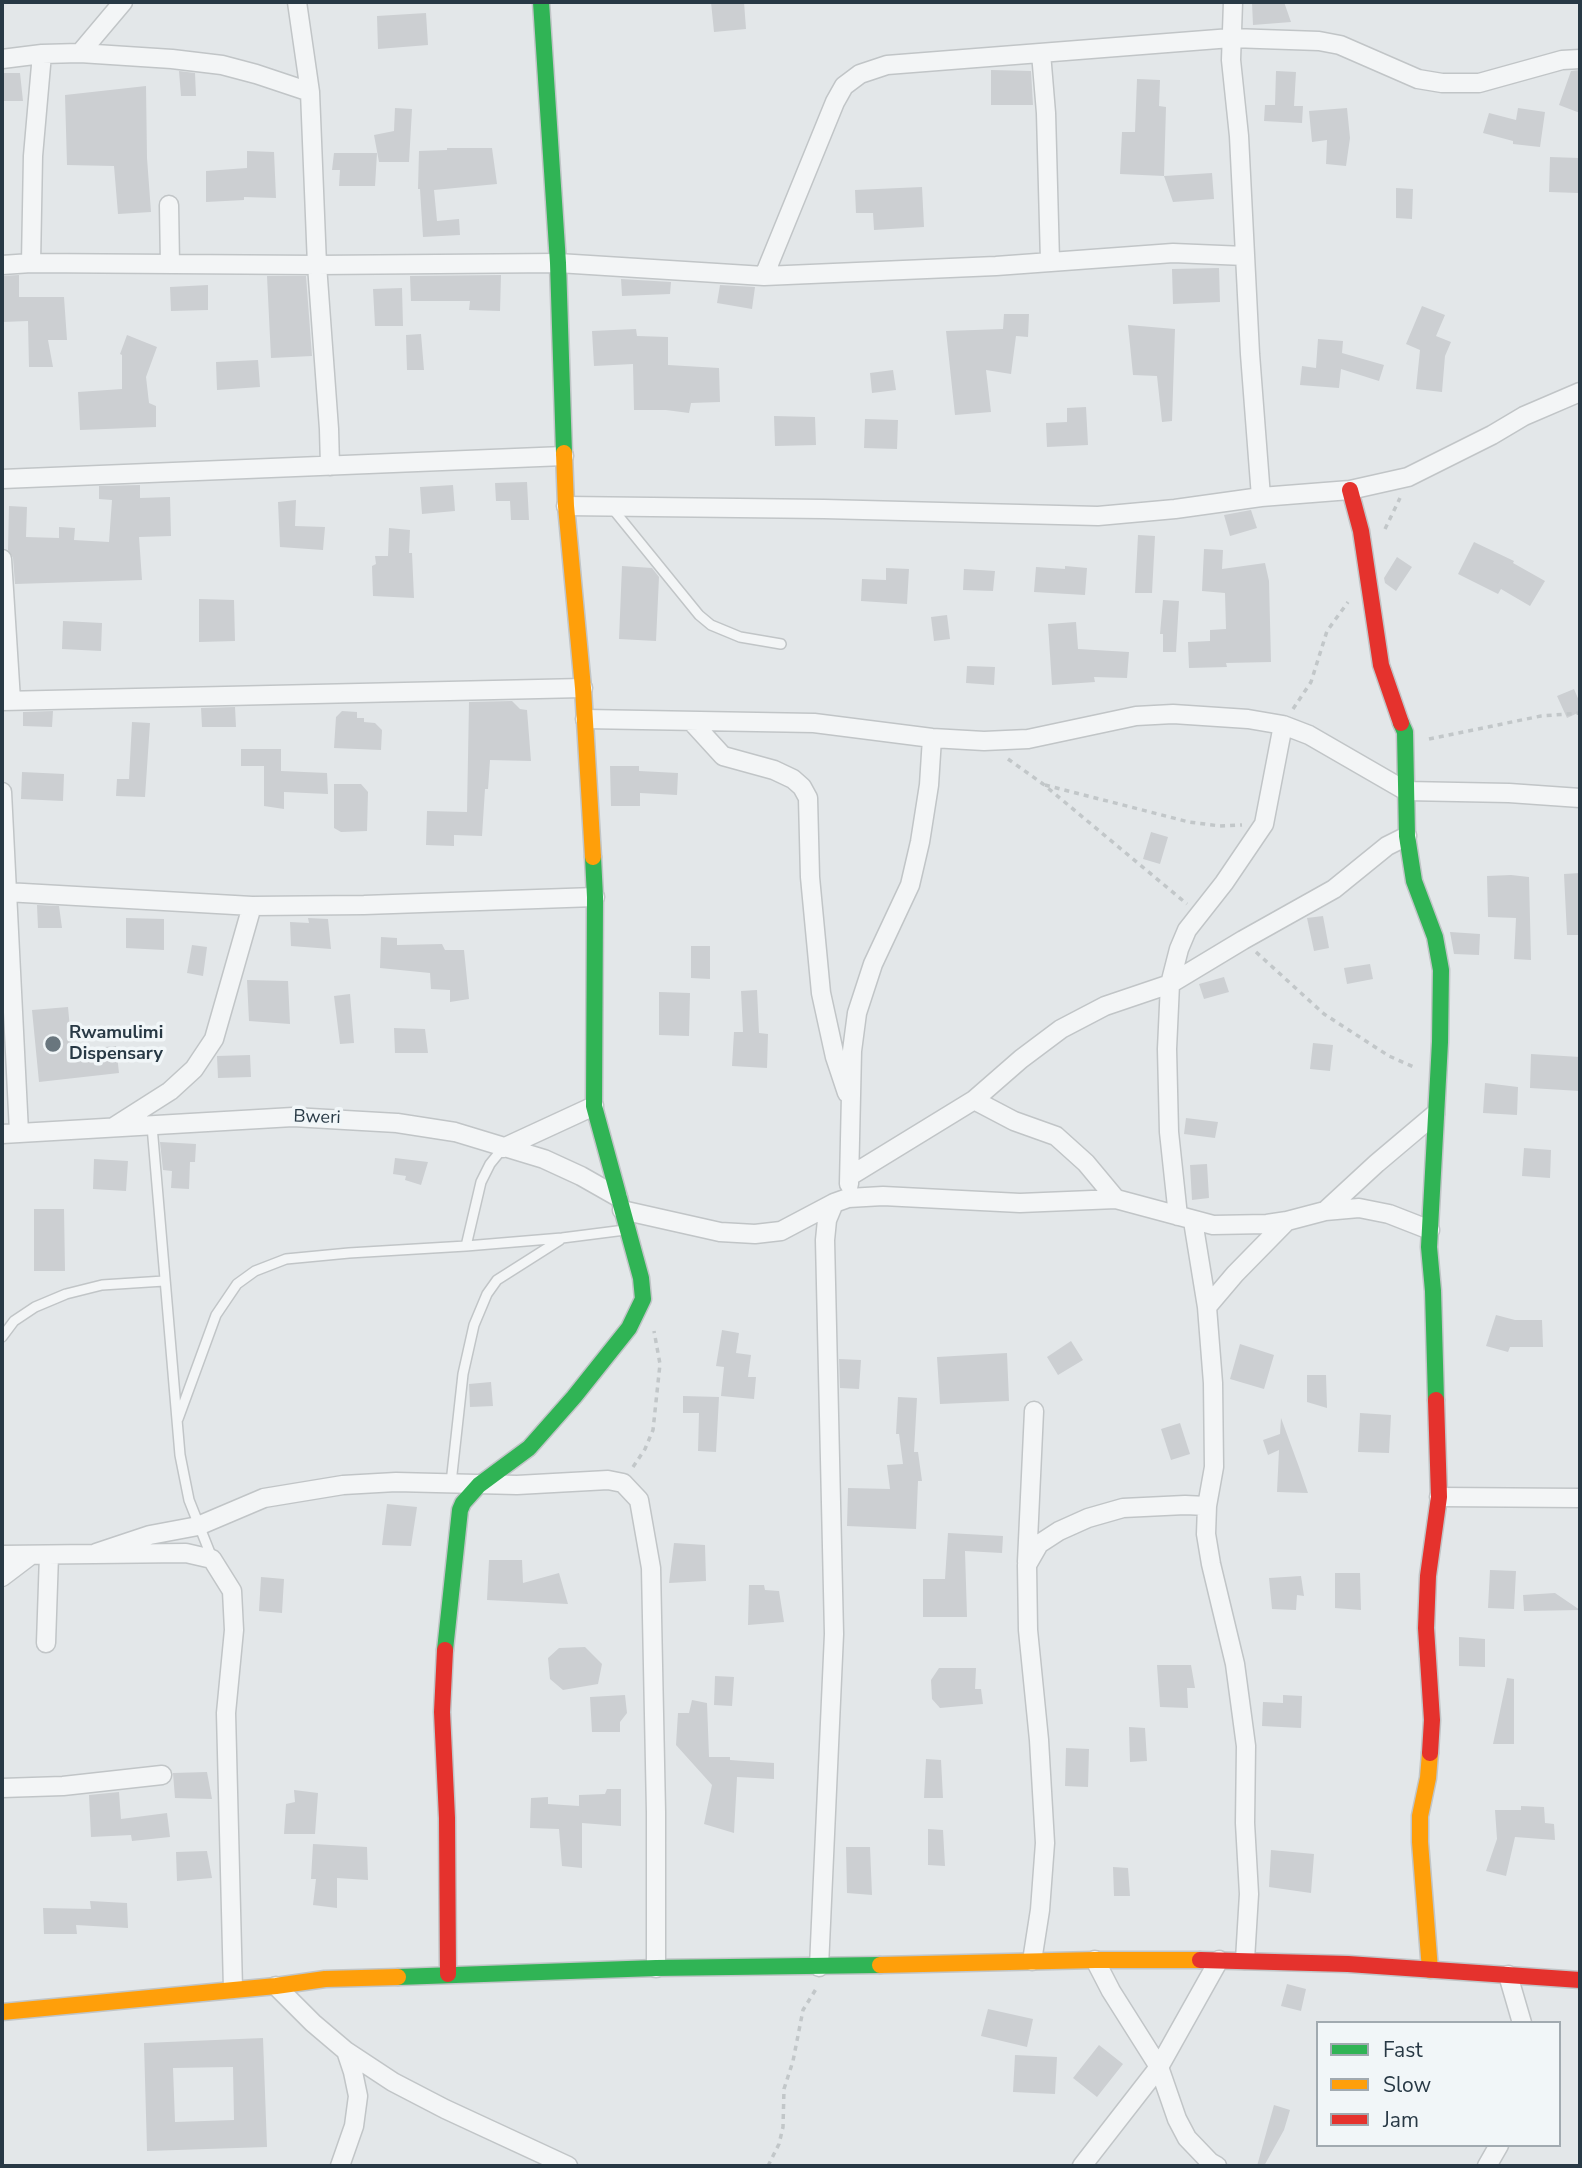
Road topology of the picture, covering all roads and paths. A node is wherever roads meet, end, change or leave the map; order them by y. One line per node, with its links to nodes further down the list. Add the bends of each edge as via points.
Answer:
1 (123, 2): 6 (street)
2 (297, 2): 11 (street)
3 (541, 2): 16 (street)
4 (1233, 2): 5 (street)
5 (1231, 38): 7 (street); 10 (street, via 1319,41 1418,79 1442,83 1479,83); 13 (street)
6 (80, 53): 8 (street); 11 (street, via 222,65)
7 (1041, 53): 14 (street); 20 (street, via 887,65 859,74 844,86)
8 (42, 54): 9 (street); 15 (street, via 33,156)
9 (2, 59)
10 (1580, 59)
11 (310, 92): 19 (street)
12 (169, 205): 17 (street)
13 (1245, 257): 14 (street, via 1173,253); 27 (street)
14 (1050, 261): 20 (street)
15 (31, 263): 17 (street); 18 (street)
16 (558, 263): 19 (street); 20 (street); 22 (street)
17 (170, 264): 19 (street)
18 (2, 265)
19 (317, 265): 23 (street)
20 (764, 276)
21 (1580, 392): 24 (street)
22 (564, 456): 23 (street); 28 (street)
23 (330, 466): 25 (street)
24 (1408, 477): 26 (street); 30 (path)
25 (2, 479)
26 (1350, 490): 27 (street); 42 (street, via 1361,531 1381,665)
27 (1261, 497): 29 (street, via 1098,516)
28 (566, 506): 29 (street); 34 (street)
29 (611, 507): 33 (lane, via 711,625 740,637)
30 (1382, 534)
31 (2, 559): 35 (street)
32 (1352, 594): 39 (path, via 1327,631 1311,682)
33 (781, 643)
34 (583, 688): 35 (street); 37 (street)
35 (6, 701)
36 (1580, 713): 42 (path, via 1541,716)
37 (585, 719): 38 (street); 50 (street)
38 (691, 721): 40 (street, via 814,723); 57 (street, via 723,756 793,779 808,798 810,888 821,993)
39 (1283, 725): 41 (street, via 1208,716 1136,716 1028,739); 44 (street); 47 (street)
40 (932, 738): 41 (street); 57 (street, via 929,785 910,885 873,964 857,1013)
41 (984, 741): 43 (path)
42 (1406, 744): 44 (street)
43 (1043, 785): 47 (path, via 1189,822); 52 (path)
44 (1406, 791): 46 (street); 48 (street)
45 (2, 792): 49 (street)
46 (1580, 799)
47 (1264, 824): 52 (street)
48 (1407, 836): 53 (street, via 1387,846 1335,889); 55 (street, via 1414,881 1441,970)
49 (6, 892): 51 (street); 62 (street)
50 (595, 897): 51 (street); 58 (street)
51 (252, 906): 61 (street, via 214,1039 194,1069 170,1091)
52 (1199, 915): 54 (street, via 1179,949)
53 (1243, 940): 54 (street); 55 (path, via 1324,1014 1389,1056)
54 (1170, 984): 56 (street, via 1105,1006 1061,1029); 69 (street, via 1169,1132)
55 (1438, 1079): 59 (street)
56 (974, 1100): 64 (street); 65 (street, via 1056,1136)
57 (851, 1104): 64 (street)
58 (594, 1106): 63 (street); 67 (street)
59 (1435, 1114): 68 (street); 72 (street)
60 (152, 1126): 61 (street, Bweri); 63 (street, Bweri, via 293,1117 362,1120 455,1132); 75 (lane)
61 (112, 1128): 62 (street, Bweri)
62 (10, 1133)
63 (503, 1148): 67 (street, Bweri, via 581,1176); 74 (lane, via 481,1182)
64 (850, 1176): 66 (street)
65 (1116, 1199): 66 (street, via 1020,1203 883,1196); 69 (street)
66 (841, 1201): 67 (street, Bweri, via 781,1231 755,1234 720,1232); 102 (street, via 828,1220 825,1240 834,1634)
67 (620, 1204): 71 (street)
68 (1325, 1211): 70 (street); 72 (street, via 1371,1210)
69 (1185, 1219): 70 (street, via 1213,1225); 77 (street)
70 (1287, 1221): 77 (street)
71 (627, 1229): 73 (lane); 76 (street)
72 (1430, 1230): 84 (street)
73 (562, 1238): 74 (lane); 81 (lane, via 497,1280 487,1294 474,1325 463,1374)
74 (466, 1246): 80 (lane, via 286,1259 254,1270 237,1284 216,1315)
75 (164, 1281): 78 (lane, via 102,1285 66,1294 14,1321); 80 (lane)
76 (643, 1299): 82 (path, via 656,1335 660,1364 657,1394 653,1430); 83 (street, via 629,1328 546,1429 506,1467)
77 (1207, 1307): 86 (street, via 1214,1455)
78 (2, 1337)
79 (1034, 1411): 93 (street)
80 (178, 1419): 87 (lane, via 184,1476)
81 (451, 1483): 83 (street); 87 (street, via 343,1485 296,1492 264,1498)
82 (623, 1483): 83 (street); 103 (street, via 639,1500 650,1568)
83 (479, 1485): 105 (street, via 460,1510 446,1627 442,1712)
84 (1439, 1497): 85 (street); 104 (street, via 1428,1576 1426,1642 1432,1720 1420,1816)
85 (1580, 1498)
86 (1206, 1506): 93 (street, via 1123,1508 1088,1518 1040,1544); 100 (street, via 1206,1535 1236,1664 1246,1746 1249,1894)
87 (198, 1526): 88 (street, via 150,1535); 92 (lane)
88 (96, 1553): 91 (street); 92 (street, via 186,1553)
89 (2, 1555): 90 (street)
90 (31, 1555): 91 (street); 94 (street)
91 (50, 1555): 95 (street)
92 (212, 1559): 109 (street, via 232,1591 234,1610 226,1713)
93 (1027, 1565): 101 (street, via 1045,1843)
94 (2, 1577)
95 (46, 1643)
96 (162, 1775): 97 (street)
97 (2, 1788)
98 (1095, 1960): 99 (street); 101 (street); 113 (street)
99 (1219, 1960): 100 (street); 113 (street)
100 (1245, 1960): 104 (street)
101 (1032, 1961): 102 (street)
102 (825, 1967): 103 (street); 117 (path, via 803,2010 784,2089 783,2127)
103 (656, 1968): 105 (street)
104 (1430, 1970): 106 (street)
105 (448, 1974): 108 (street, via 325,1979)
106 (1508, 1975): 107 (street); 111 (street)
107 (1580, 1980)
108 (276, 1986): 109 (street); 112 (street)
109 (233, 1989): 110 (street)
110 (2, 2012)
111 (1520, 2021)
112 (346, 2051): 115 (street, via 358,2096 354,2126); 116 (street, via 393,2082)
113 (1159, 2067): 118 (street); 119 (street, via 1187,2138)
114 (1498, 2147): 120 (street)
115 (340, 2166)
116 (568, 2166)
117 (768, 2166)
118 (1082, 2166)
119 (1217, 2166)
120 (1487, 2166)

